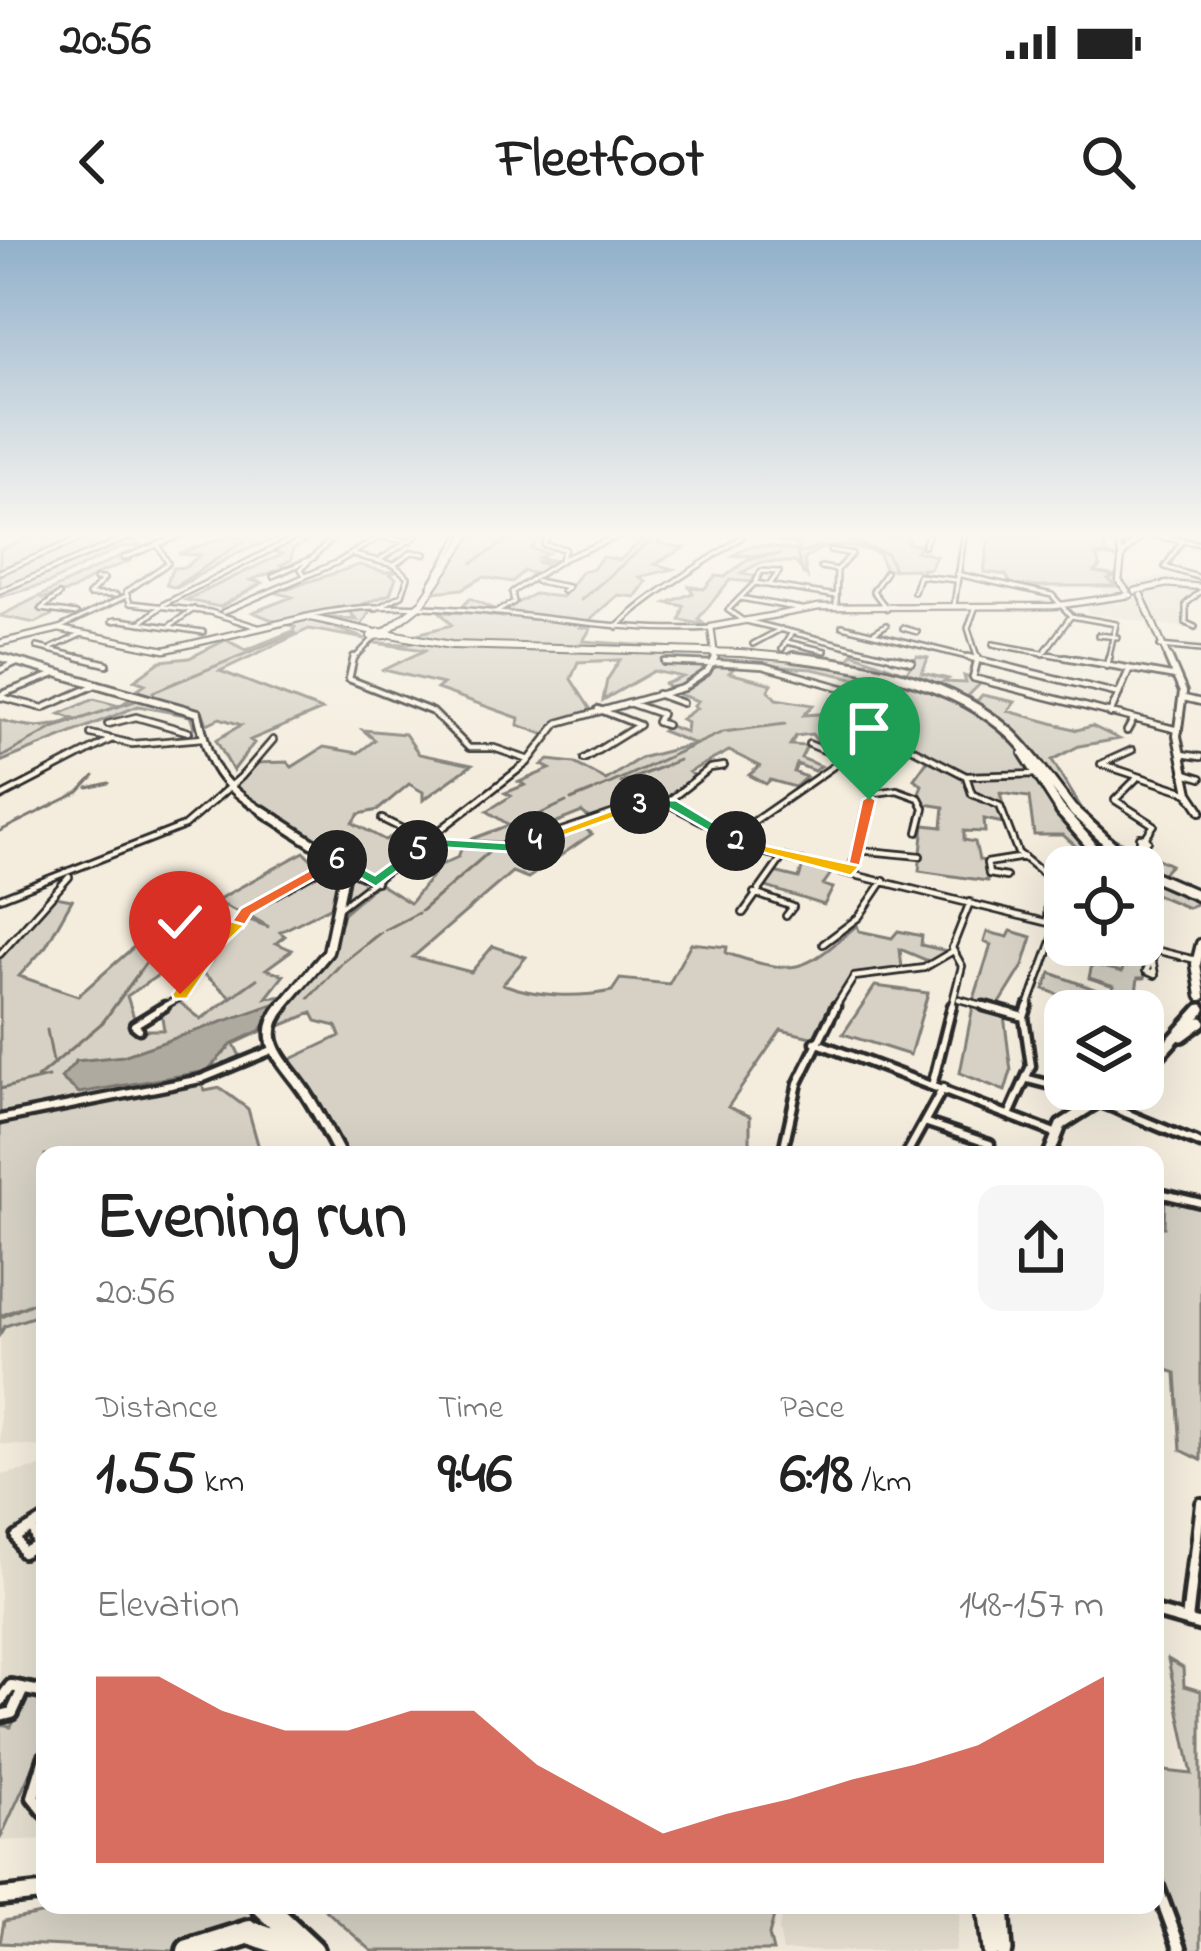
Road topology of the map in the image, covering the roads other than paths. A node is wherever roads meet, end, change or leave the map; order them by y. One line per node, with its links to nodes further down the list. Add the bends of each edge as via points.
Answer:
1 (79, 616): 26 (street)
2 (149, 616): 18 (street)
3 (184, 616): 21 (street)
4 (225, 616): 22 (street)
5 (309, 616): 15 (street)
6 (408, 616): 28 (main road)
7 (499, 616): 24 (street)
8 (630, 616): 24 (street)
9 (737, 616): 16 (street)
10 (755, 616): 16 (street)
11 (971, 616): 49 (street)
12 (1071, 616): 34 (street, via 1116,624); 47 (street)
13 (1146, 616): 41 (street)
14 (1185, 616): 45 (street, via 1193,618)
15 (304, 617): 22 (street); 28 (street)
16 (740, 618): 23 (street); 25 (street)
17 (121, 620): 18 (street)
18 (140, 623): 21 (street)
19 (886, 625): 32 (street)
20 (842, 626): 32 (street)
21 (168, 627): 27 (street)
22 (261, 628): 31 (street, via 165,650)
23 (711, 628): 24 (street); 50 (street)
24 (615, 629)
25 (781, 629): 29 (street); 38 (street)
26 (53, 630): 31 (street); 37 (street)
27 (203, 632)
28 (385, 632): 50 (main road, via 500,650); 50 (main road); 93 (street, via 356,652 349,679 434,712 467,747)
29 (792, 632): 36 (street); 39 (street)
30 (917, 632): 35 (street, via 905,629)
31 (82, 634): 44 (street)
32 (870, 634): 35 (street); 39 (street)
33 (1098, 635): 34 (street)
34 (1117, 637): 55 (street)
35 (897, 639): 49 (street)
36 (787, 642): 43 (street); 46 (street)
37 (0, 644)
38 (753, 644)
39 (852, 645): 53 (street)
40 (1004, 646): 47 (street)
41 (1160, 646): 45 (street); 59 (street)
42 (37, 647): 44 (street)
43 (782, 649)
44 (49, 650): 54 (street)
45 (1198, 650)
46 (825, 651)
47 (1043, 654): 55 (street)
48 (0, 657): 51 (street)
49 (977, 659): 63 (street); 70 (street, via 971,675)
50 (715, 660): 52 (street); 61 (street); 62 (street, via 687,686); 96 (main road, via 841,667 924,688 1000,728); 111 (main road, via 851,665 968,703 1023,742 1083,828)
51 (17, 662): 56 (street); 58 (street)
52 (665, 662)
53 (912, 662)
54 (107, 664)
55 (1107, 666): 57 (street)
56 (0, 670)
57 (1130, 670): 59 (street); 63 (street)
58 (58, 673): 60 (street); 64 (street)
59 (1176, 677): 65 (street)
60 (99, 683): 64 (street, via 43,708); 82 (street, via 198,713)
61 (877, 691)
62 (657, 694): 66 (street); 68 (street)
63 (1119, 694): 70 (street)
64 (0, 696)
65 (1184, 698): 67 (street); 78 (street)
66 (624, 701): 69 (street); 74 (street, via 661,714 657,722)
67 (1201, 702)
68 (682, 703)
69 (598, 710): 92 (street, via 639,725); 93 (street, via 558,723)
70 (1110, 714): 71 (street)
71 (1132, 720): 78 (street); 80 (street)
72 (125, 723): 73 (street); 75 (street); 77 (street, via 136,717)
73 (108, 724)
74 (666, 725)
75 (134, 726)
76 (889, 726): 97 (street, via 892,738)
77 (174, 727): 79 (street); 84 (street)
78 (1178, 730): 89 (street)
79 (189, 731)
80 (1127, 731)
81 (91, 734): 83 (street)
82 (203, 738): 84 (street); 100 (street)
83 (112, 740): 84 (street); 102 (street)
84 (158, 740)
85 (273, 740): 100 (street)
86 (809, 744): 91 (street)
87 (876, 747): 91 (street)
88 (1132, 749): 98 (street, via 1101,764)
89 (1181, 754): 90 (street); 95 (street)
90 (1201, 757)
91 (843, 758): 107 (street)
92 (584, 759)
93 (529, 760): 109 (street)
94 (724, 766): 103 (street)
95 (1185, 772): 99 (street); 101 (street)
96 (1039, 774): 97 (street); 110 (main road, via 1075,830)
97 (966, 776): 115 (street, via 972,794 1000,806)
98 (1136, 778): 101 (street); 108 (street, via 1115,800 1153,824)
99 (1201, 778)
100 (228, 790): 116 (street); 119 (street, via 176,830)
101 (1189, 793): 104 (street)
102 (0, 797)
103 (667, 802): 107 (street); 109 (street, via 520,847)
104 (1201, 811)
105 (382, 818): 109 (street)
106 (918, 832): 112 (street, via 919,798 880,791 869,800)
107 (730, 838): 114 (street)
108 (1145, 838)
109 (429, 842): 123 (street)
110 (1095, 846)
111 (1107, 846)
112 (858, 850): 113 (street); 118 (street)
113 (920, 856)
114 (782, 857): 118 (street); 125 (street)
115 (1024, 857): 120 (street); 121 (street, via 987,863 989,874)
116 (340, 858): 117 (street); 146 (street, via 246,911 177,999 139,1020)
117 (347, 869): 123 (street); 129 (street)
118 (851, 872): 122 (street)
119 (71, 874): 126 (street); 136 (street)
120 (1044, 876)
121 (1006, 877)
122 (884, 880): 128 (street); 133 (street, via 860,917)
123 (376, 882): 129 (street)
124 (1164, 884): 127 (main road)
125 (754, 893): 130 (street); 131 (street, via 794,907)
126 (0, 898)
127 (1201, 900)
128 (970, 902): 132 (street); 135 (street)
129 (340, 907): 149 (street, via 328,952 273,1018)
130 (743, 913)
131 (786, 916)
132 (1044, 921)
133 (823, 944)
134 (1201, 944): 138 (street)
135 (953, 951): 142 (street, via 962,962); 148 (street, via 924,968 854,977)
136 (0, 953)
137 (1164, 953): 138 (street)
138 (1196, 960): 140 (street)
139 (1047, 966): 144 (street)
140 (1200, 979): 141 (street)
141 (1201, 996)
142 (957, 999): 144 (street); 153 (street)
143 (1201, 1009): 147 (street)
144 (1024, 1017): 151 (street, via 1032,1057)
145 (1201, 1022): 147 (street)
146 (140, 1029)
147 (1177, 1038): 150 (street)
148 (815, 1042): 153 (street); 164 (street, via 790,1097)
149 (272, 1050): 158 (street, via 201,1079); 163 (street)
150 (1164, 1051)
151 (1027, 1078): 152 (street); 157 (street)
152 (1044, 1082)
153 (933, 1084): 154 (street)
154 (943, 1088): 157 (street); 159 (street)
155 (1084, 1110): 160 (street)
156 (1118, 1110): 162 (street)
157 (1009, 1115): 160 (street)
158 (0, 1119)
159 (924, 1122): 161 (street); 165 (street)
160 (1055, 1133): 166 (street)
161 (990, 1144)
162 (1201, 1144)
163 (335, 1146)
164 (783, 1146)
165 (911, 1146)
166 (1051, 1146)
167 (1164, 1194): 168 (street)
168 (1201, 1203)
169 (1201, 1503): 173 (street)
170 (36, 1525): 171 (street)
171 (32, 1527)
172 (1164, 1615): 173 (street)
173 (1187, 1622): 174 (street)
174 (1201, 1625)
175 (22, 1689): 176 (street); 177 (street, via 6,1689); 178 (street, via 11,1713)
176 (36, 1691)
177 (0, 1701)
178 (0, 1716)
179 (36, 1893): 180 (street)
180 (0, 1897)
181 (1164, 1906): 189 (street)
182 (273, 1914): 187 (highway)
183 (988, 1914): 188 (street)
184 (1000, 1914): 188 (street)
185 (189, 1951): 186 (highway, via 250,1932)
186 (302, 1951)
187 (312, 1951)
188 (994, 1951)
189 (1180, 1951)

